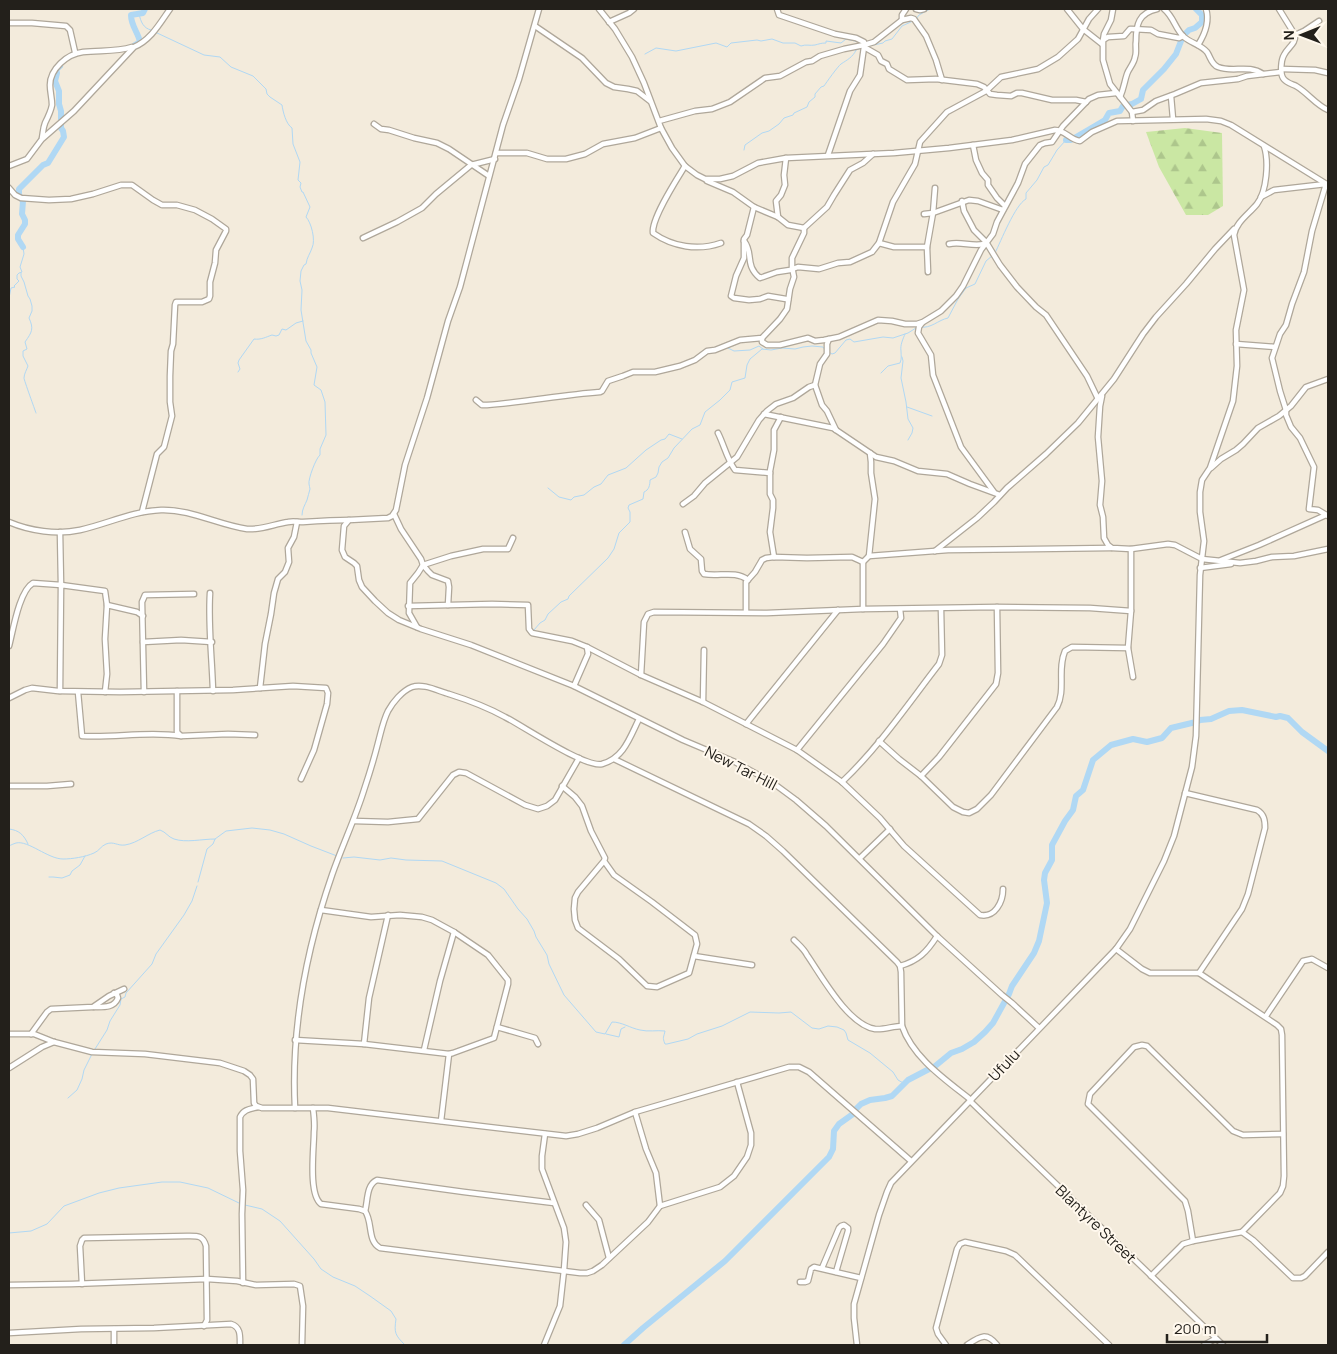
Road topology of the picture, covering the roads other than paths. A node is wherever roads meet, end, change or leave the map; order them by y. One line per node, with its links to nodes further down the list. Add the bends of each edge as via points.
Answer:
1 (170, 9): 28 (street, via 152,34)
2 (539, 9): 20 (street)
3 (599, 9): 18 (street)
4 (634, 9): 18 (street)
5 (777, 9): 27 (street, via 782,16 856,38)
6 (906, 9): 16 (street)
7 (916, 9): 8 (street)
8 (924, 9)
9 (1067, 9): 21 (street)
10 (1098, 9): 21 (street)
11 (1113, 9): 25 (street)
12 (1157, 9): 22 (street, via 1141,17)
13 (1164, 9): 24 (street)
14 (1278, 9): 23 (street)
15 (1208, 11): 26 (street, via 1206,30)
16 (902, 20): 27 (street); 33 (street, via 911,18 918,24 926,36)
17 (1319, 21): 23 (street)
18 (609, 22): 37 (street, via 632,56)
19 (9, 23): 29 (street, via 66,26)
20 (535, 26): 37 (street, via 582,58 606,83 637,91); 52 (street)
21 (1083, 29): 25 (street); 34 (street, via 1068,49 1051,62 1038,69 1001,77)
22 (1137, 30): 24 (street); 25 (street, via 1130,29 1124,36 1108,37); 35 (street, via 1136,56 1125,87)
23 (1295, 35): 30 (street, via 1294,43 1283,56)
24 (1183, 36): 26 (street)
25 (1102, 42): 35 (street, via 1106,74)
26 (1198, 45): 32 (street, via 1217,67 1251,69)
27 (864, 46): 33 (street, via 878,55 889,69 906,79); 42 (street, via 820,56 780,76 765,78 734,100 712,109); 53 (street, via 860,75 850,91)
28 (134, 47): 29 (street); 47 (street, via 74,111)
29 (76, 53): 47 (street, via 53,74 50,85 52,105)
30 (1281, 70): 31 (street); 32 (street); 40 (street, via 1285,81 1297,86)
31 (1328, 73)
32 (1264, 75): 36 (street, via 1201,83)
33 (942, 80): 34 (street, via 977,84)
34 (986, 91): 38 (street, via 997,95 1017,93); 50 (street, via 948,110 922,139)
35 (1118, 95): 38 (street, via 1098,95); 39 (street)
36 (1171, 96): 39 (street, via 1143,110); 41 (street)
37 (652, 102): 42 (street)
38 (1086, 102): 46 (street)
39 (1130, 108): 43 (street)
40 (1328, 110)
41 (1173, 119): 43 (street); 49 (street, via 1221,121)
42 (658, 121): 45 (street)
43 (1133, 121): 46 (street, via 1112,123 1080,141)
44 (374, 124): 55 (street, via 381,129 449,149)
45 (661, 128): 52 (street, via 635,138 603,144 585,154 566,159 547,159 527,153); 57 (street)
46 (1059, 130): 48 (street); 66 (street, via 1052,142 1040,145 1025,164)
47 (42, 139): 56 (street, via 27,159)
48 (973, 145): 50 (street); 66 (street, via 982,173)
49 (1264, 146): 60 (street); 63 (street, via 1267,161)
50 (919, 150): 51 (street); 75 (street, via 914,168 893,202)
51 (873, 154): 53 (street); 71 (street, via 850,170 827,207)
52 (495, 156): 55 (street); 58 (street)
53 (828, 156): 54 (street)
54 (786, 158): 59 (street, via 758,163 726,178); 69 (street, via 785,185 776,201)
55 (472, 165): 58 (street); 72 (street, via 422,208)
56 (9, 166)
57 (685, 166): 59 (street); 74 (street, via 659,212 653,233 684,246 705,248)
58 (489, 176): 106 (street)
59 (701, 177): 65 (street, via 733,192)
60 (1327, 184): 63 (street, via 1274,190); 86 (street, via 1312,231 1304,272)
61 (9, 188): 105 (street, via 21,198 50,200 70,199 115,186 132,185 162,205 195,210 226,229 216,250 209,299 176,302 175,305 170,376 172,416 164,447 156,454)
62 (935, 188): 67 (street)
63 (1261, 197): 70 (street)
64 (962, 201): 66 (street, via 978,201); 67 (street); 76 (street, via 970,223)
65 (754, 207): 69 (street); 73 (street)
66 (1004, 208): 76 (street, via 993,234)
67 (933, 213): 68 (street); 78 (street)
68 (924, 214)
69 (778, 217): 71 (street, via 788,225)
70 (1236, 227): 85 (street, Ufulu, via 1234,241 1244,290); 89 (street, via 1156,317)
71 (804, 228): 79 (street, via 793,255)
72 (363, 238)
73 (744, 241): 79 (street, via 750,264 758,277); 81 (street, via 744,258 732,297 749,300 768,296)
74 (721, 242)
75 (879, 243): 78 (street, via 894,247); 79 (street, via 872,252 850,262 819,269 800,266)
76 (985, 243): 77 (street, via 974,246 959,242); 82 (street, via 956,296 941,311); 90 (street, via 1017,287 1046,315)
77 (949, 244)
78 (927, 247): 80 (street)
79 (792, 270): 81 (street, via 794,277)
80 (928, 272)
81 (788, 300): 83 (street, via 787,309)
82 (922, 322): 84 (street, via 905,324 878,320); 103 (street, via 918,333 930,355 933,374 961,447)
83 (762, 338): 84 (street, via 767,345 783,345 808,338 816,341); 91 (street, via 740,340 672,368 633,372 608,381 600,392 499,404 482,405)
84 (829, 339): 88 (street)
85 (1236, 344): 86 (street); 101 (street, Ufulu, via 1233,401)
86 (1275, 347): 92 (street, via 1272,361)
87 (1328, 379): 92 (street, via 1306,387)
88 (815, 385): 93 (street, via 776,404); 95 (street)
89 (1104, 392): 90 (street); 114 (street, via 1100,402 1098,440 1102,482 1100,505 1104,538)
90 (1098, 399): 103 (street, via 1078,423)
91 (476, 400)
92 (1286, 410): 101 (street, via 1258,428); 107 (street, via 1291,427 1314,467 1309,509)
93 (764, 414): 94 (street); 98 (street)
94 (781, 417): 95 (street); 102 (street, via 774,430)
95 (836, 430): 97 (street)
96 (718, 433): 98 (street)
97 (870, 453): 103 (street, via 918,471 947,474); 118 (street, via 875,499)
98 (731, 464): 99 (street); 100 (street)
99 (722, 470): 100 (street); 104 (street)
100 (737, 471): 102 (street)
101 (1208, 471): 120 (street, Ufulu, via 1200,492 1204,541)
102 (770, 473): 119 (street, via 773,508 770,532)
103 (998, 494): 117 (street, via 977,518)
104 (683, 504)
105 (142, 512): 110 (street, via 176,511 252,529); 111 (street, via 82,530)
106 (394, 514): 108 (street, via 385,518); 124 (street)
107 (1327, 516): 121 (street)
108 (349, 520): 110 (street); 141 (street, New Tar Hill, via 344,526 342,550 356,564 359,582 388,612)
109 (9, 522): 111 (street, via 30,529)
110 (297, 522): 151 (street, via 288,548 289,562 274,593)
111 (60, 532): 127 (street)
112 (685, 532): 126 (street, via 704,574 730,574)
113 (513, 538): 124 (street, via 508,549 483,549)
114 (1112, 548): 115 (street); 117 (street)
115 (1131, 549): 120 (street, via 1168,544); 138 (street)
116 (1328, 549): 123 (street)
117 (935, 551): 118 (street)
118 (869, 556): 122 (street)
119 (774, 557): 122 (street, via 852,557); 126 (street, via 762,560)
120 (1202, 559): 121 (street); 125 (street, Ufulu)
121 (1220, 561): 123 (street)
122 (863, 562): 134 (street)
123 (1244, 562): 125 (street)
124 (423, 565): 130 (street, via 430,573 448,581); 132 (street, via 410,583)
125 (1200, 568): 174 (street, Ufulu, via 1196,736)
126 (748, 580): 139 (street)
127 (61, 585): 131 (street, via 105,591); 144 (street, via 32,583 29,586 22,596); 152 (street)
128 (210, 593): 143 (street)
129 (194, 594): 140 (street, via 145,595)
130 (448, 605): 132 (street); 145 (street, via 528,605 532,633)
131 (107, 606): 140 (street); 156 (street)
132 (408, 606): 141 (street)
133 (998, 608): 135 (street); 138 (street); 168 (street, via 996,684)
134 (863, 609): 136 (street); 137 (street)
135 (941, 609): 137 (street); 164 (street, via 941,660)
136 (838, 610): 139 (street); 161 (street)
137 (900, 610): 165 (street, via 901,618 884,644)
138 (1131, 611): 146 (street)
139 (746, 612): 148 (street, via 648,614 644,622)
140 (143, 616): 142 (street)
141 (418, 628): 150 (street, New Tar Hill, via 471,645)
142 (143, 642): 143 (street); 157 (street)
143 (212, 642): 154 (street)
144 (9, 646)
145 (587, 647): 148 (street); 150 (street, via 588,654)
146 (1128, 648): 149 (street); 168 (street, via 1072,647 1065,651 1061,665 1061,698 1057,708 977,809 966,812 954,807)
147 (704, 650): 159 (street)
148 (641, 674): 159 (street)
149 (1133, 677)
150 (574, 686): 160 (street, New Tar Hill)
151 (260, 688): 154 (street); 169 (street, via 326,688 328,698 314,750)
152 (60, 691): 155 (street); 158 (street, via 32,688)
153 (176, 691): 154 (street); 157 (street); 163 (street, via 177,732)
154 (212, 691)
155 (78, 692): 156 (street); 163 (street, via 82,736)
156 (105, 692): 157 (street)
157 (144, 692)
158 (9, 698)
159 (703, 702): 161 (street)
160 (639, 719): 167 (street, via 624,748); 177 (street, New Tar Hill, via 735,762 773,783 816,816)
161 (746, 724): 165 (street)
162 (254, 735): 163 (street)
163 (181, 736)
164 (879, 741): 168 (street); 170 (street)
165 (797, 750): 170 (street)
166 (579, 758): 167 (street, via 596,764); 173 (street); 175 (street, via 479,704 414,686 388,711)
167 (614, 758): 188 (street, via 757,829)
168 (921, 776)
169 (301, 779)
170 (842, 782): 176 (street)
171 (71, 784): 172 (street)
172 (9, 786)
173 (562, 786): 175 (street, via 550,804 533,808 466,773 457,773 418,819); 178 (street, via 582,806)
174 (1185, 793): 185 (street, Ufulu, via 1164,860); 190 (street, via 1257,810 1265,824 1242,909)
175 (354, 821): 180 (street)
176 (890, 829): 177 (street); 179 (street, via 902,844 980,914 985,916 996,909 1002,900)
177 (860, 858): 183 (street, New Tar Hill)
178 (604, 861): 186 (street, via 614,875 695,935); 186 (street, via 578,892 574,917 578,928 650,987 689,973)
179 (1003, 889)
180 (321, 910): 181 (street, via 371,917); 200 (street, via 308,959)
181 (388, 915): 182 (street, via 422,917); 202 (street, via 369,998)
182 (454, 932): 196 (street, via 488,955 508,980); 204 (street)
183 (937, 936): 188 (street, via 919,958); 197 (street, New Tar Hill)
184 (794, 940): 195 (street, via 806,952 828,987 858,1020 873,1029)
185 (1116, 950): 190 (street, via 1150,973); 197 (street, Ufulu)
186 (694, 956): 187 (street)
187 (752, 965)
188 (900, 966): 195 (street)
189 (1328, 968): 194 (street, via 1312,959 1303,961)
190 (1199, 973): 194 (street)
191 (124, 989): 192 (street)
192 (114, 994): 193 (street); 193 (street, via 118,998 114,1003)
193 (93, 1007): 199 (street, via 51,1009)
194 (1266, 1016): 215 (street, via 1279,1026 1281,1032)
195 (902, 1026): 208 (street, Blantyre Street, via 936,1074)
196 (497, 1027): 203 (street, via 535,1038); 205 (street, via 492,1039)
197 (1038, 1028): 208 (street, Ufulu)
198 (9, 1034): 199 (street)
199 (31, 1034): 201 (street)
200 (295, 1040): 202 (street); 210 (street)
201 (54, 1042): 206 (street); 209 (street, via 92,1052 145,1054 220,1063 250,1075 253,1079 253,1100)
202 (364, 1044): 204 (street)
203 (538, 1044)
204 (424, 1050): 205 (street)
205 (449, 1054): 213 (street)
206 (9, 1067)
207 (737, 1082): 212 (street); 216 (street, via 792,1067 802,1068); 219 (street, via 751,1133 748,1157 734,1176 720,1187)
208 (970, 1101): 216 (street, Ufulu); 228 (street, Blantyre Street)
209 (258, 1107): 210 (street); 232 (street, via 246,1110 240,1117)
210 (295, 1108): 211 (street)
211 (313, 1108): 213 (street); 220 (street, via 316,1198 321,1204)
212 (634, 1112): 214 (street, via 578,1134); 219 (street, via 656,1173)
213 (440, 1121): 214 (street)
214 (545, 1134): 217 (street, via 542,1169)
215 (1282, 1134): 221 (street, via 1282,1190); 222 (street, via 1243,1135 1233,1131 1147,1046 1134,1048 1090,1094 1088,1104 1185,1201)
216 (911, 1160): 229 (street, Ufulu, via 888,1187)
217 (554, 1203): 220 (street, via 377,1180 370,1186); 226 (street, via 566,1235)
218 (586, 1205): 224 (street, via 599,1220)
219 (660, 1206): 224 (street, via 648,1222)
220 (365, 1211): 226 (street, via 373,1241 380,1248)
221 (1242, 1232): 222 (street); 223 (street, via 1293,1278 1305,1276)
222 (1193, 1241): 228 (street, via 1183,1244)
223 (1328, 1252)
224 (609, 1258): 226 (street, via 599,1268 587,1273)
225 (822, 1268): 227 (street); 227 (street, via 839,1228 844,1225 848,1231); 231 (street, via 813,1267 808,1281)
226 (564, 1270): 242 (street, via 560,1306)
227 (836, 1272): 229 (street)
228 (1151, 1276): 238 (street, Blantyre Street)
229 (861, 1278): 243 (street, Ufulu, via 853,1312)
230 (207, 1279): 232 (street); 233 (street); 233 (street, via 206,1246 201,1237 101,1237 84,1238 80,1243); 235 (street, via 207,1320)
231 (800, 1282)
232 (243, 1283): 241 (street, via 300,1286)
233 (82, 1284): 234 (street)
234 (9, 1285)
235 (204, 1326): 236 (street); 240 (street, via 235,1326 240,1333)
236 (114, 1329): 237 (street); 239 (street)
237 (9, 1332)
238 (1215, 1339): 248 (street); 249 (street, Blantyre Street)
239 (114, 1345)
240 (240, 1345)
241 (302, 1345)
242 (544, 1345)
243 (857, 1345)
244 (946, 1345): 247 (street, via 936,1328 957,1249 965,1242 1015,1255)
245 (967, 1345): 246 (street, via 984,1336)
246 (997, 1345)
247 (1109, 1345)
248 (1204, 1345)
249 (1223, 1345)

